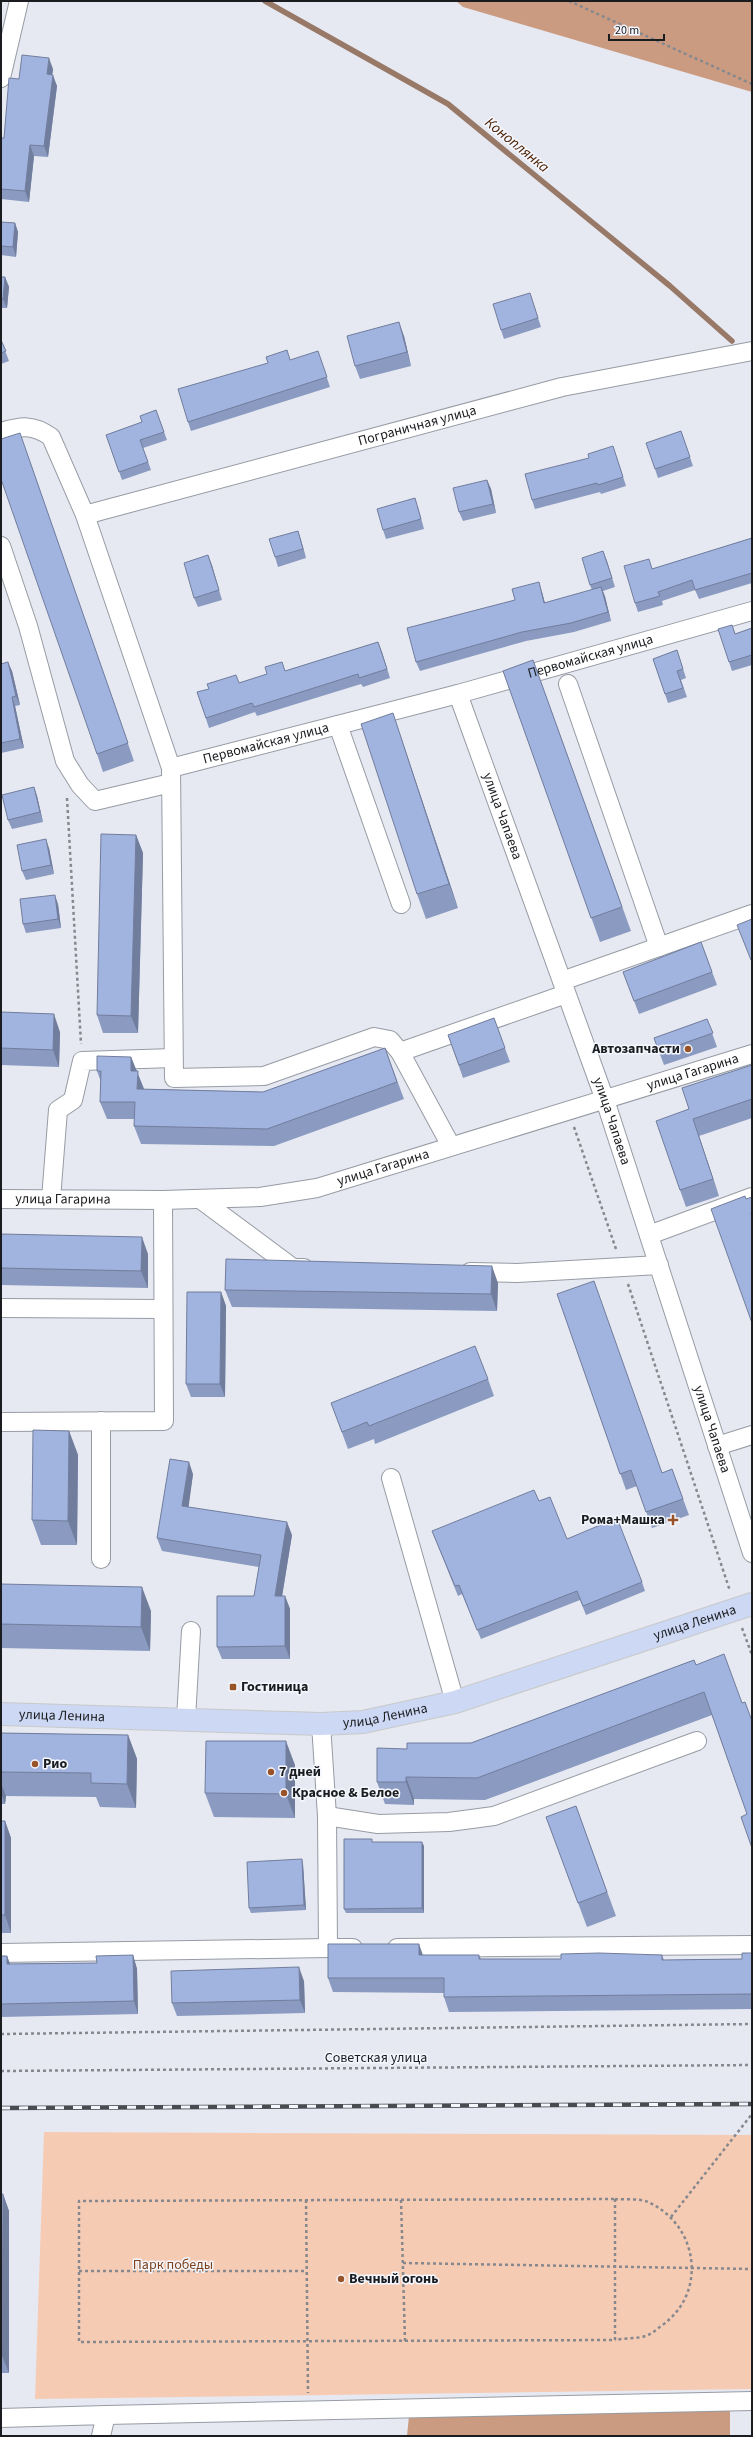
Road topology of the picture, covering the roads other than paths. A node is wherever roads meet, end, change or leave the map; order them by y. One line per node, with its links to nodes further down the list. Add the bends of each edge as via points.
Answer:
1 (19, 1): 2 (street)
2 (1, 78)
3 (752, 351): 5 (street, Пограничная улица, via 562,387)
4 (1, 432): 5 (street, via 19,426 40,428 51,437)
5 (85, 515): 11 (street)
6 (1, 546): 11 (street, Первомайская улица, via 28,626 65,761 80,785 95,801)
7 (752, 611): 9 (street, Первомайская улица)
8 (568, 684): 14 (street)
9 (458, 694): 10 (street, Первомайская улица); 15 (street, улица Чапаева)
10 (338, 725): 11 (street, Первомайская улица); 12 (street)
11 (171, 776): 18 (street)
12 (401, 904)
13 (752, 914): 14 (street)
14 (659, 946): 15 (street)
15 (564, 987): 16 (street); 19 (street, улица Чапаева)
16 (400, 1052): 18 (street, via 390,1040 374,1037 264,1076 174,1078); 20 (street)
17 (752, 1054): 19 (street, улица Гагарина)
18 (173, 1058): 23 (street, via 82,1061 73,1100 58,1110)
19 (605, 1100): 20 (street, улица Гагарина); 26 (street, улица Чапаева)
20 (451, 1146): 24 (street, улица Гагарина, via 317,1188 260,1197)
21 (752, 1197): 26 (street)
22 (1, 1199): 23 (street, улица Гагарина)
23 (51, 1199): 25 (street, улица Гагарина)
24 (200, 1199): 25 (street, улица Гагарина); 28 (street, via 293,1268)
25 (163, 1200): 31 (street)
26 (649, 1235): 27 (street, улица Чапаева)
27 (658, 1265): 29 (street, via 517,1273); 35 (street, улица Чапаева)
28 (317, 1268)
29 (453, 1271)
30 (1, 1308): 31 (street)
31 (163, 1309): 33 (street, via 164,1421)
32 (1, 1422): 33 (street)
33 (101, 1422): 38 (street)
34 (752, 1435): 35 (street)
35 (717, 1446): 37 (street, улица Чапаева)
36 (391, 1478): 41 (street)
37 (752, 1553)
38 (101, 1559)
39 (744, 1607): 41 (main road, улица Ленина)
40 (191, 1631): 43 (street)
41 (455, 1702): 44 (main road, улица Ленина, via 363,1722)
42 (1, 1714): 43 (main road, улица Ленина)
43 (186, 1719): 44 (main road, улица Ленина)
44 (322, 1724): 46 (street)
45 (696, 1741): 46 (street, via 494,1816 449,1822 378,1824)
46 (327, 1816): 48 (street)
47 (752, 1945): 48 (street)
48 (328, 1948): 49 (street)
49 (1, 1953)
50 (752, 2401): 51 (street)
51 (106, 2415): 52 (street); 53 (street)
52 (1, 2418)
53 (101, 2436)

